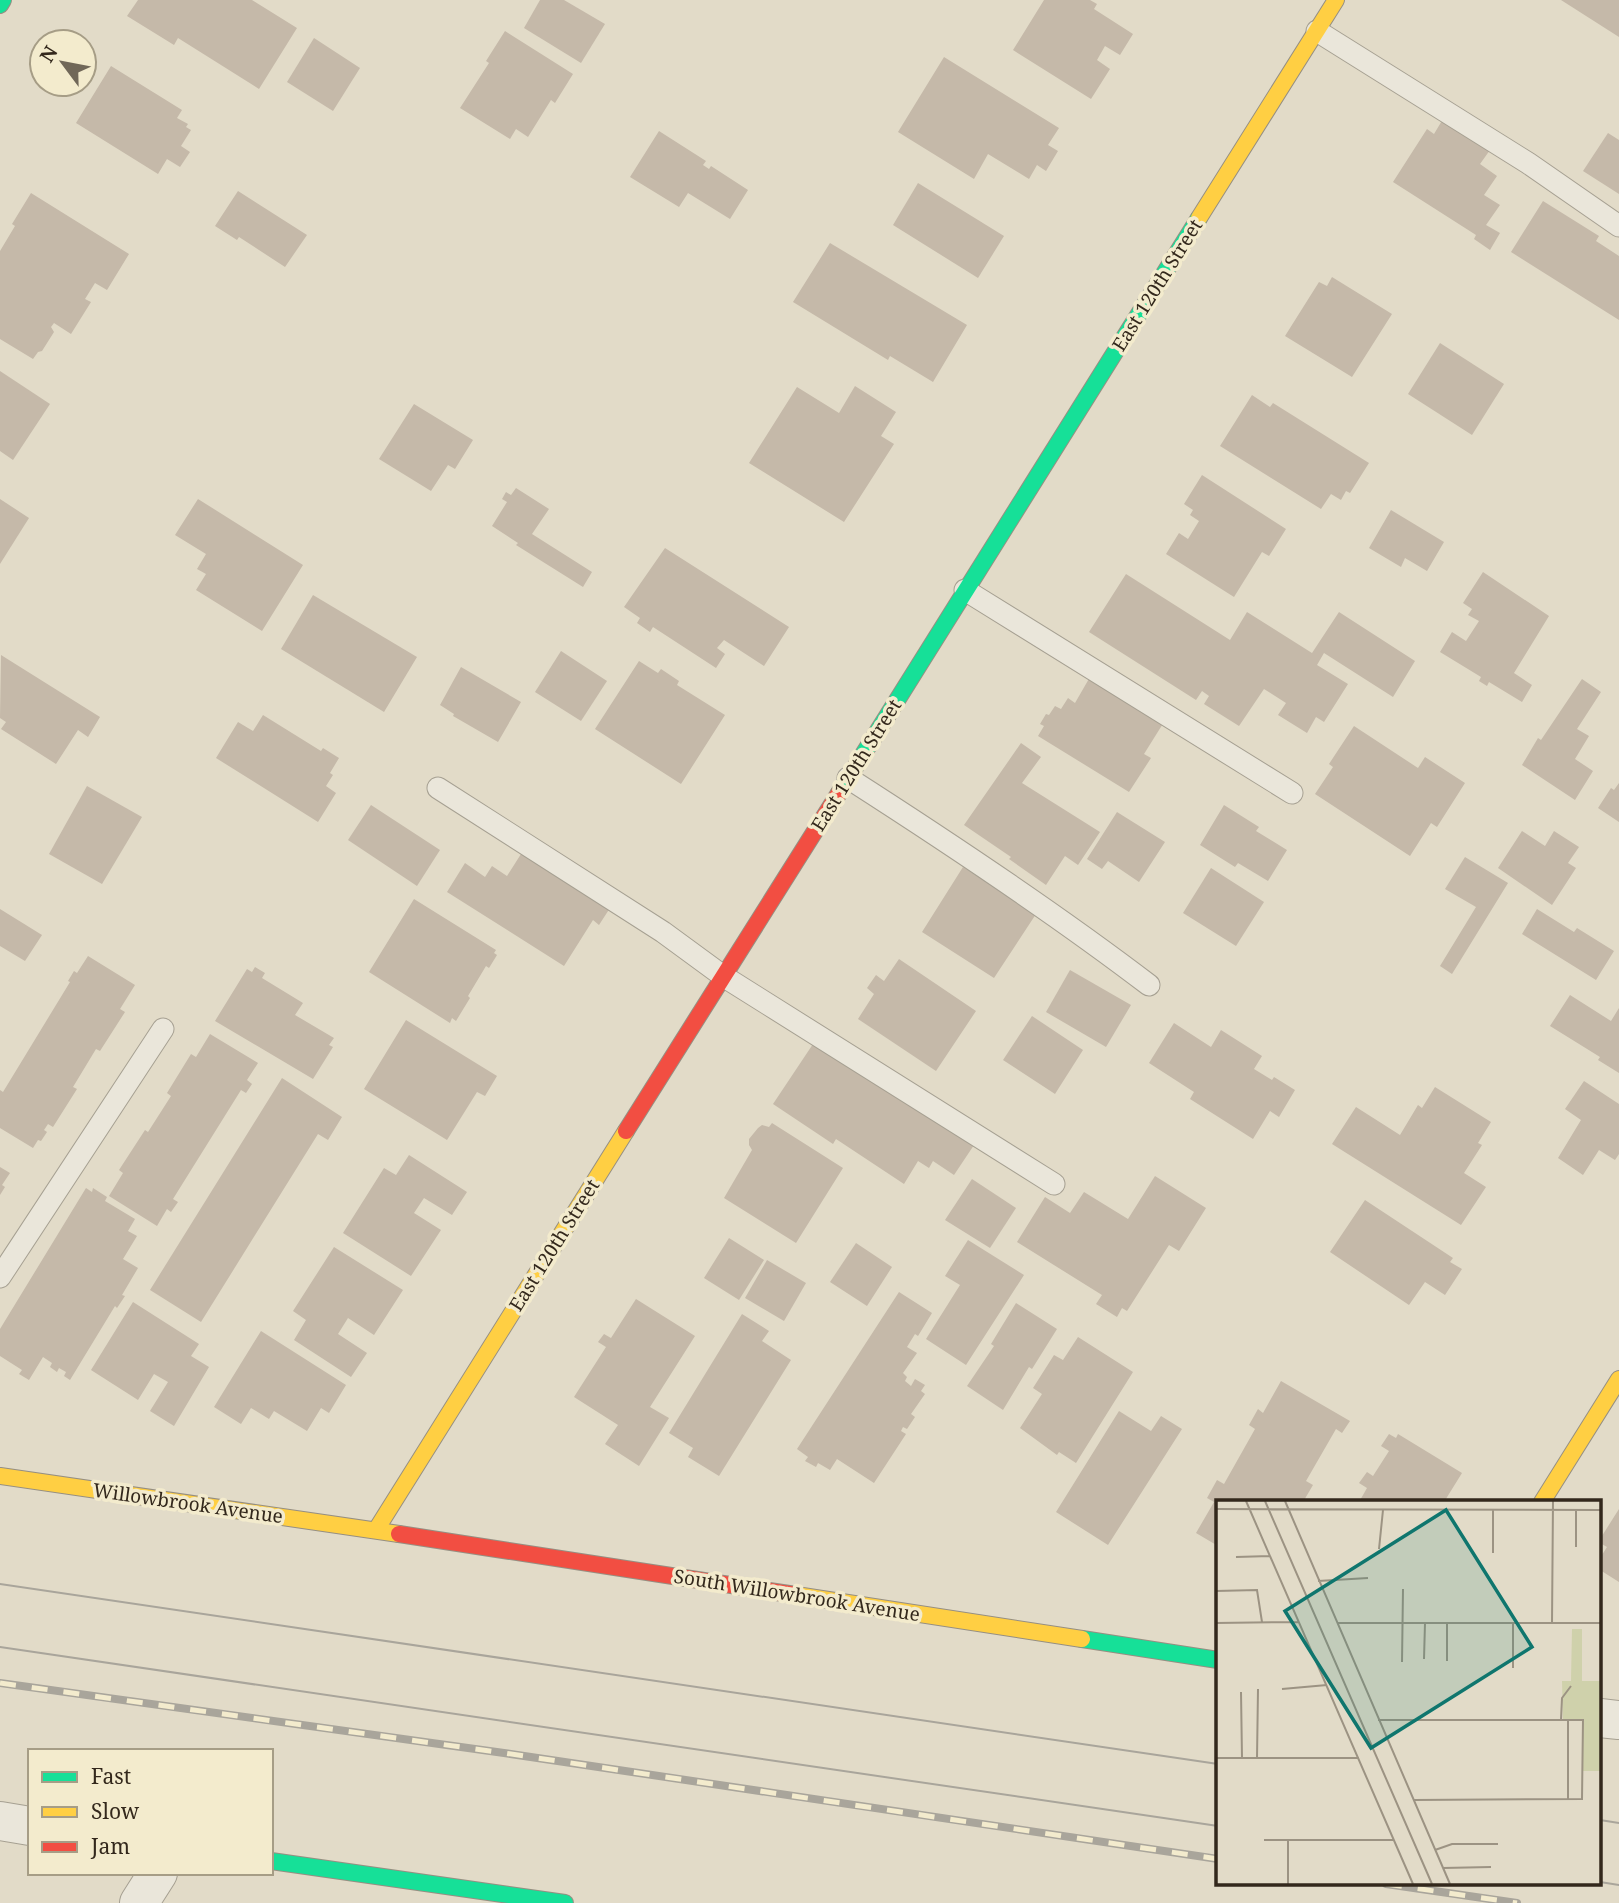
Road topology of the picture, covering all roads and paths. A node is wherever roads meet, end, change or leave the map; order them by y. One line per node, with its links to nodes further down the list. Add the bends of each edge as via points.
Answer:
1 (3, 0): 3 (street)
2 (1336, 0): 4 (street, East 120th Street)
3 (0, 5)
4 (1317, 31): 5 (lane, via 1528,163); 6 (street, East 120th Street)
5 (1619, 226)
6 (965, 590): 7 (street, East 120th Street); 9 (lane)
7 (848, 778): 10 (street, East 120th Street); 11 (lane, via 988,869)
8 (438, 788): 10 (lane, via 663,932)
9 (1292, 793)
10 (723, 976): 13 (lane); 18 (street, East 120th Street)
11 (1149, 985)
12 (163, 1030): 14 (lane)
13 (1054, 1184)
14 (0, 1277)
15 (1619, 1378): 17 (street)
16 (0, 1476): 18 (street, Willowbrook Avenue)
17 (1543, 1500)
18 (376, 1530): 19 (street, South Willowbrook Avenue)
19 (1216, 1660)
20 (0, 1821): 21 (street)
21 (28, 1826)
22 (273, 1861): 25 (street)
23 (157, 1875): 24 (street)
24 (139, 1903)
25 (565, 1903)

